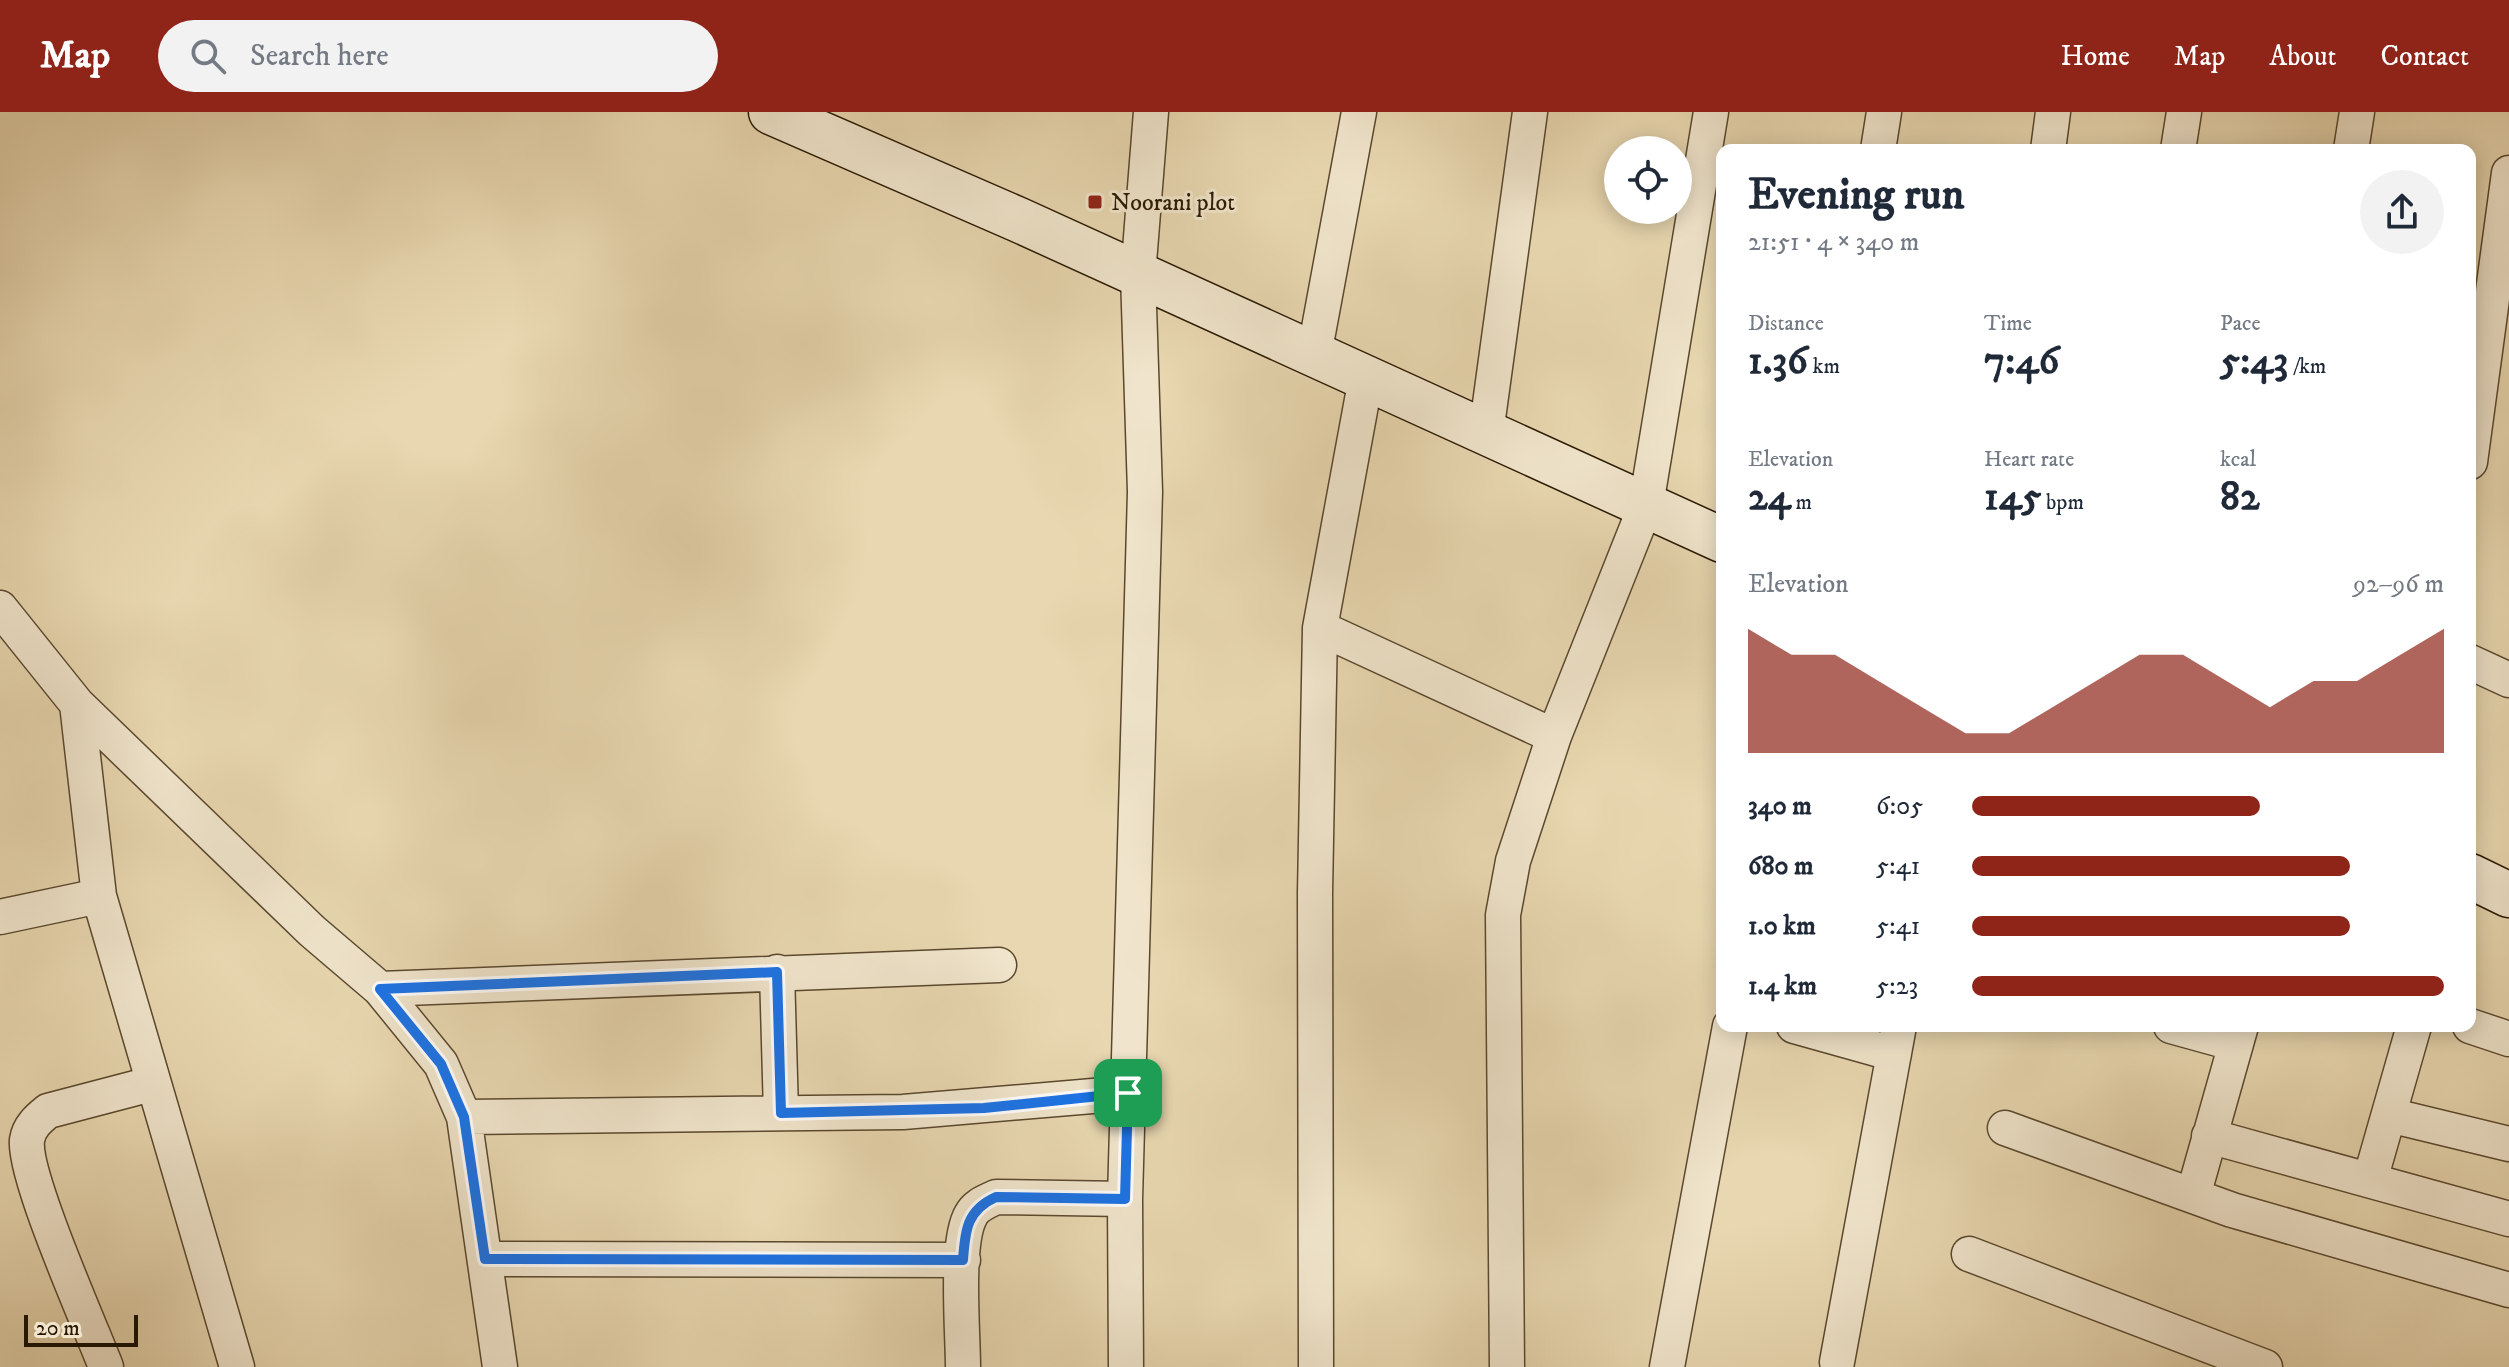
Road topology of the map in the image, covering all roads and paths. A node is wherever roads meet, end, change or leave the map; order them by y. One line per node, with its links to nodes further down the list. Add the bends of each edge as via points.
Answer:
1 (771, 112): 15 (main road)
2 (1151, 112): 15 (street)
3 (1359, 112): 16 (street)
4 (1530, 112): 19 (street)
5 (1711, 112): 20 (street)
6 (1884, 112): 10 (street)
7 (2053, 112): 11 (street)
8 (2184, 112): 12 (street)
9 (2357, 112): 13 (street)
10 (1879, 144)
11 (2049, 144)
12 (2179, 144)
13 (2352, 144)
14 (2509, 173): 18 (street)
15 (1138, 275): 16 (main road); 44 (street, via 1145,492)
16 (1314, 355): 17 (main road)
17 (1366, 378): 19 (main road); 23 (street)
18 (2476, 418)
19 (1486, 433): 20 (main road)
20 (1646, 505): 21 (main road); 27 (street)
21 (1716, 537)
22 (0, 608): 26 (street)
23 (1320, 628): 27 (street); 65 (street)
24 (2476, 665): 25 (street)
25 (2509, 680)
26 (77, 704): 30 (street); 34 (street, via 312,931)
27 (1554, 736): 66 (street, via 1513,861 1503,915)
28 (2476, 879): 29 (main road)
29 (2509, 895)
30 (99, 896): 31 (street); 43 (street)
31 (0, 917)
32 (999, 965): 33 (street)
33 (777, 972): 34 (street); 45 (street)
34 (380, 989): 47 (street, via 441,1064)
35 (2476, 1028): 41 (street)
36 (1729, 1032): 67 (street)
37 (1838, 1032): 42 (street)
38 (2216, 1032): 40 (street)
39 (2412, 1032): 46 (street)
40 (2238, 1035): 49 (street)
41 (2509, 1039)
42 (1896, 1040): 59 (street)
43 (151, 1084): 60 (street, via 48,1111 35,1121 27,1141 33,1177); 61 (street)
44 (1128, 1093): 45 (street, via 984,1108); 53 (street)
45 (781, 1113): 47 (street)
46 (2389, 1115): 50 (street); 51 (street)
47 (464, 1117): 56 (street)
48 (2005, 1128): 52 (street)
49 (2209, 1136): 51 (street); 52 (street)
50 (2509, 1144)
51 (2370, 1180): 54 (street)
52 (2193, 1196): 58 (street)
53 (1125, 1199): 57 (street, via 996,1197 970,1215); 64 (street)
54 (2509, 1219)
55 (1969, 1254): 68 (street)
56 (485, 1259): 57 (street); 62 (street)
57 (963, 1260): 63 (street)
58 (2509, 1290)
59 (1837, 1362)
60 (106, 1367)
61 (237, 1367)
62 (500, 1367)
63 (963, 1367)
64 (1126, 1367)
65 (1316, 1367)
66 (1507, 1367)
67 (1667, 1367)
68 (2265, 1367)

